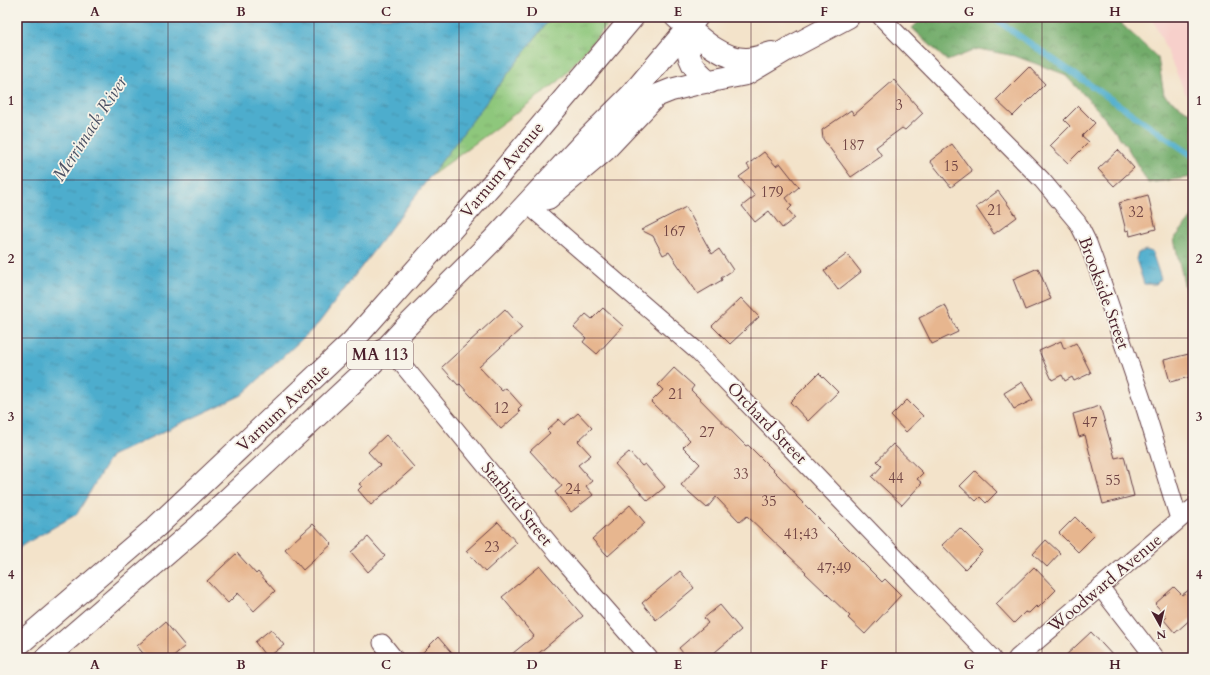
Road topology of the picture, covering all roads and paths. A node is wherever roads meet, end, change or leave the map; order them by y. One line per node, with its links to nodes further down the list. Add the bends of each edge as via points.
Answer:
1 (633, 17): 13 (main road, Varnum Avenue / MA 113, via 491,185 352,343 156,527)
2 (848, 17): 5 (main road, Varnum Avenue)
3 (881, 17): 10 (street, Brookside Street, via 1042,180 1078,223 1104,287)
4 (687, 20): 5 (main road, Varnum Avenue, via 714,47 729,56 748,59); 6 (main road, via 687,51 690,62 698,73); 7 (main road, Varnum Avenue / MA 113, via 631,95 586,139)
5 (788, 49): 6 (main road, Varnum Avenue, via 746,74)
6 (710, 82): 7 (main road, Varnum Avenue, via 671,90 656,96 605,150 548,198)
7 (527, 204): 8 (main road, Varnum Avenue / MA 113); 17 (street, Orchard Street, via 696,351)
8 (388, 347): 14 (main road, Varnum Avenue / MA 113, via 265,466); 16 (street, Starbird Street, via 558,554)
9 (1193, 508): 10 (street, Woodward Avenue)
10 (1180, 519): 11 (street, Woodward Avenue)
11 (1100, 587): 18 (street, Woodward Avenue); 19 (street)
12 (382, 643): 15 (street)
13 (17, 646)
14 (46, 658)
15 (394, 658)
16 (649, 658)
17 (992, 658)
18 (1017, 658)
19 (1155, 658)

